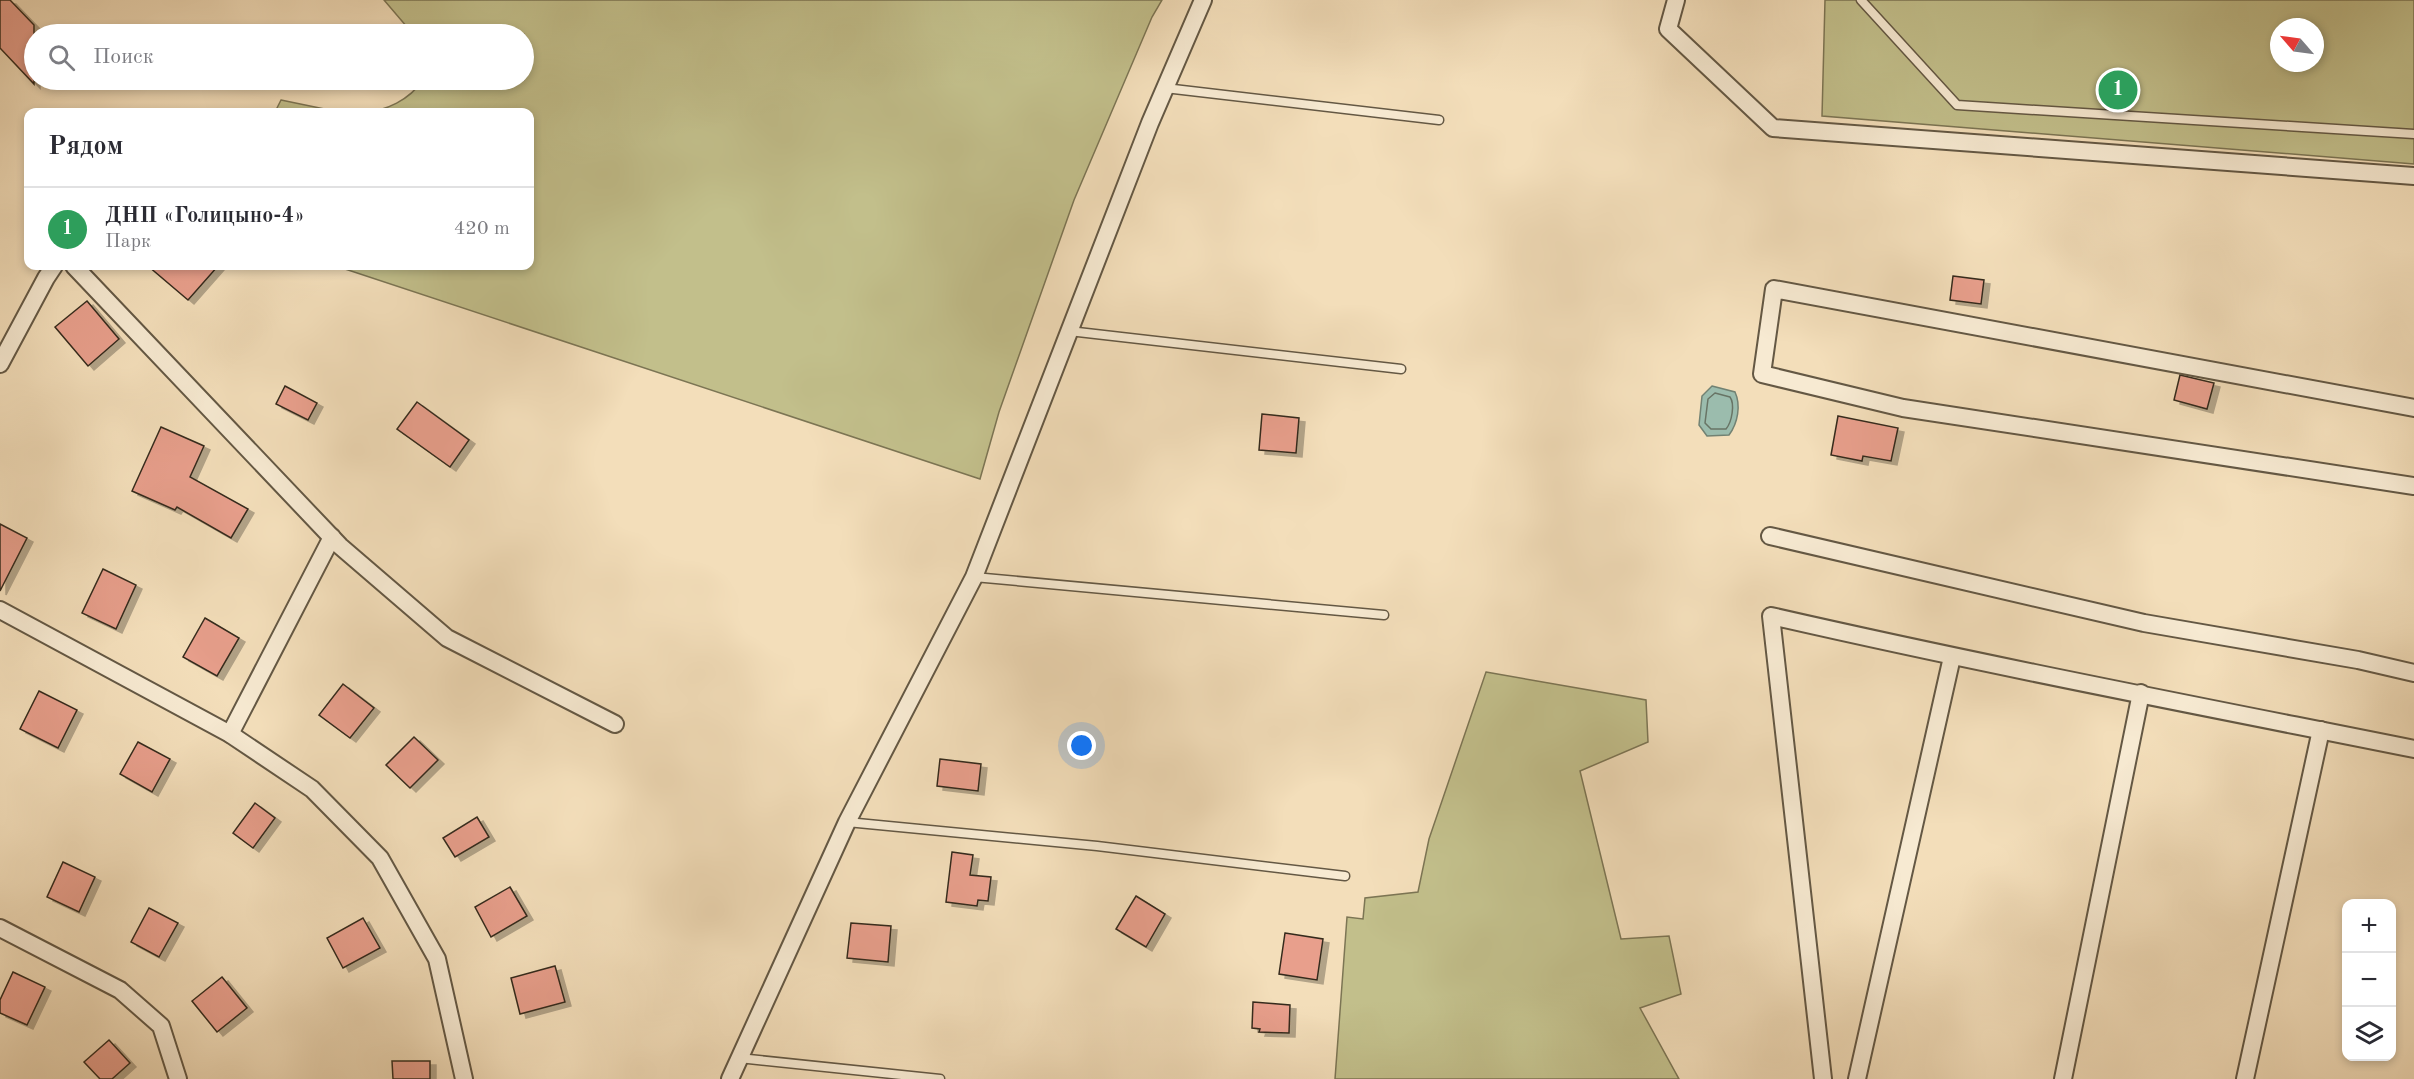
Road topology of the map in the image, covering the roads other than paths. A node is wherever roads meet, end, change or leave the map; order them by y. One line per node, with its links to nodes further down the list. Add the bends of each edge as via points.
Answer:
1 (1203, 0): 4 (street)
2 (1676, 0): 7 (street, via 1668,29 1773,128)
3 (1861, 0): 6 (lane, via 1957,105)
4 (1165, 88): 5 (lane); 10 (street)
5 (1439, 120)
6 (2414, 134)
7 (2414, 176)
8 (51, 270): 11 (street)
9 (78, 270): 16 (street)
10 (1068, 330): 12 (lane); 17 (street)
11 (0, 364)
12 (1401, 369)
13 (2414, 408): 14 (street, via 1774,289 1762,374 1903,408)
14 (2414, 486)
15 (1770, 536): 21 (street, via 2144,623)
16 (332, 537): 23 (street, via 447,638); 25 (street)
17 (974, 577): 19 (lane); 27 (street)
18 (0, 610): 25 (street)
19 (1384, 615)
20 (1952, 657): 22 (street); 35 (street, via 1771,616); 36 (street)
21 (2414, 673)
22 (2141, 693): 24 (street); 37 (street)
23 (615, 724)
24 (2321, 730): 26 (street); 38 (street)
25 (230, 734): 32 (street, via 312,789 380,858 437,959)
26 (2414, 749)
27 (847, 822): 28 (lane); 30 (street)
28 (1345, 876)
29 (0, 928): 31 (street, via 120,990 160,1026)
30 (739, 1058): 33 (street); 34 (lane)
31 (178, 1079)
32 (464, 1079)
33 (729, 1079)
34 (940, 1079)
35 (1823, 1079)
36 (1857, 1079)
37 (2063, 1079)
38 (2245, 1079)

